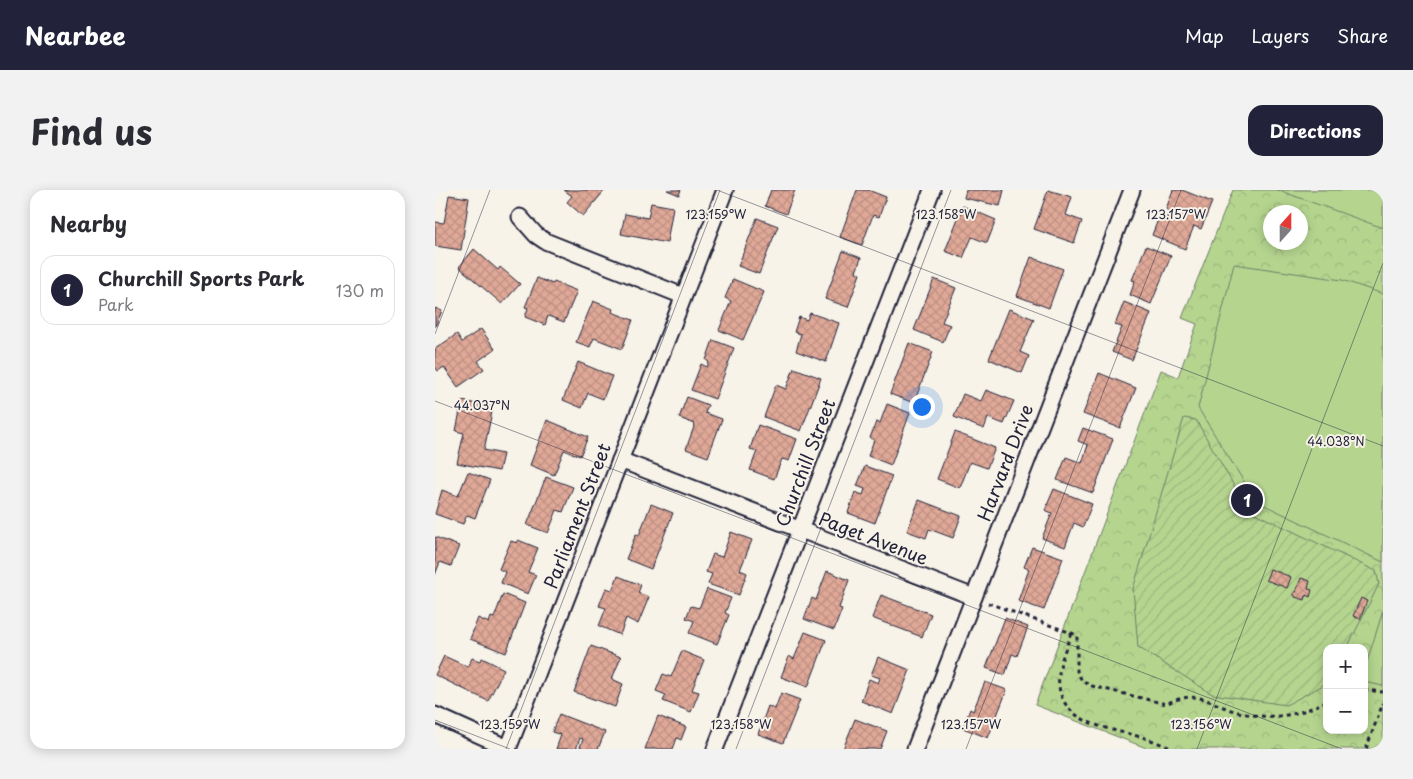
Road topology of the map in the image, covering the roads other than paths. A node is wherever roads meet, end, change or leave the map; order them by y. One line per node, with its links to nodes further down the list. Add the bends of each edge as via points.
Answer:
1 (725, 190): 5 (street, Parliament Street)
2 (932, 190): 7 (street, Churchill Street)
3 (1132, 190): 8 (street, Harvard Drive)
4 (520, 217): 5 (street, via 545,241)
5 (683, 296): 6 (street, Parliament Street)
6 (620, 460): 7 (street, Paget Avenue); 10 (street, Parliament Street)
7 (800, 531): 8 (street, Paget Avenue); 11 (street, Churchill Street)
8 (974, 598): 12 (street, Harvard Drive)
9 (435, 715): 10 (street)
10 (508, 748)
11 (715, 749)
12 (915, 749)

